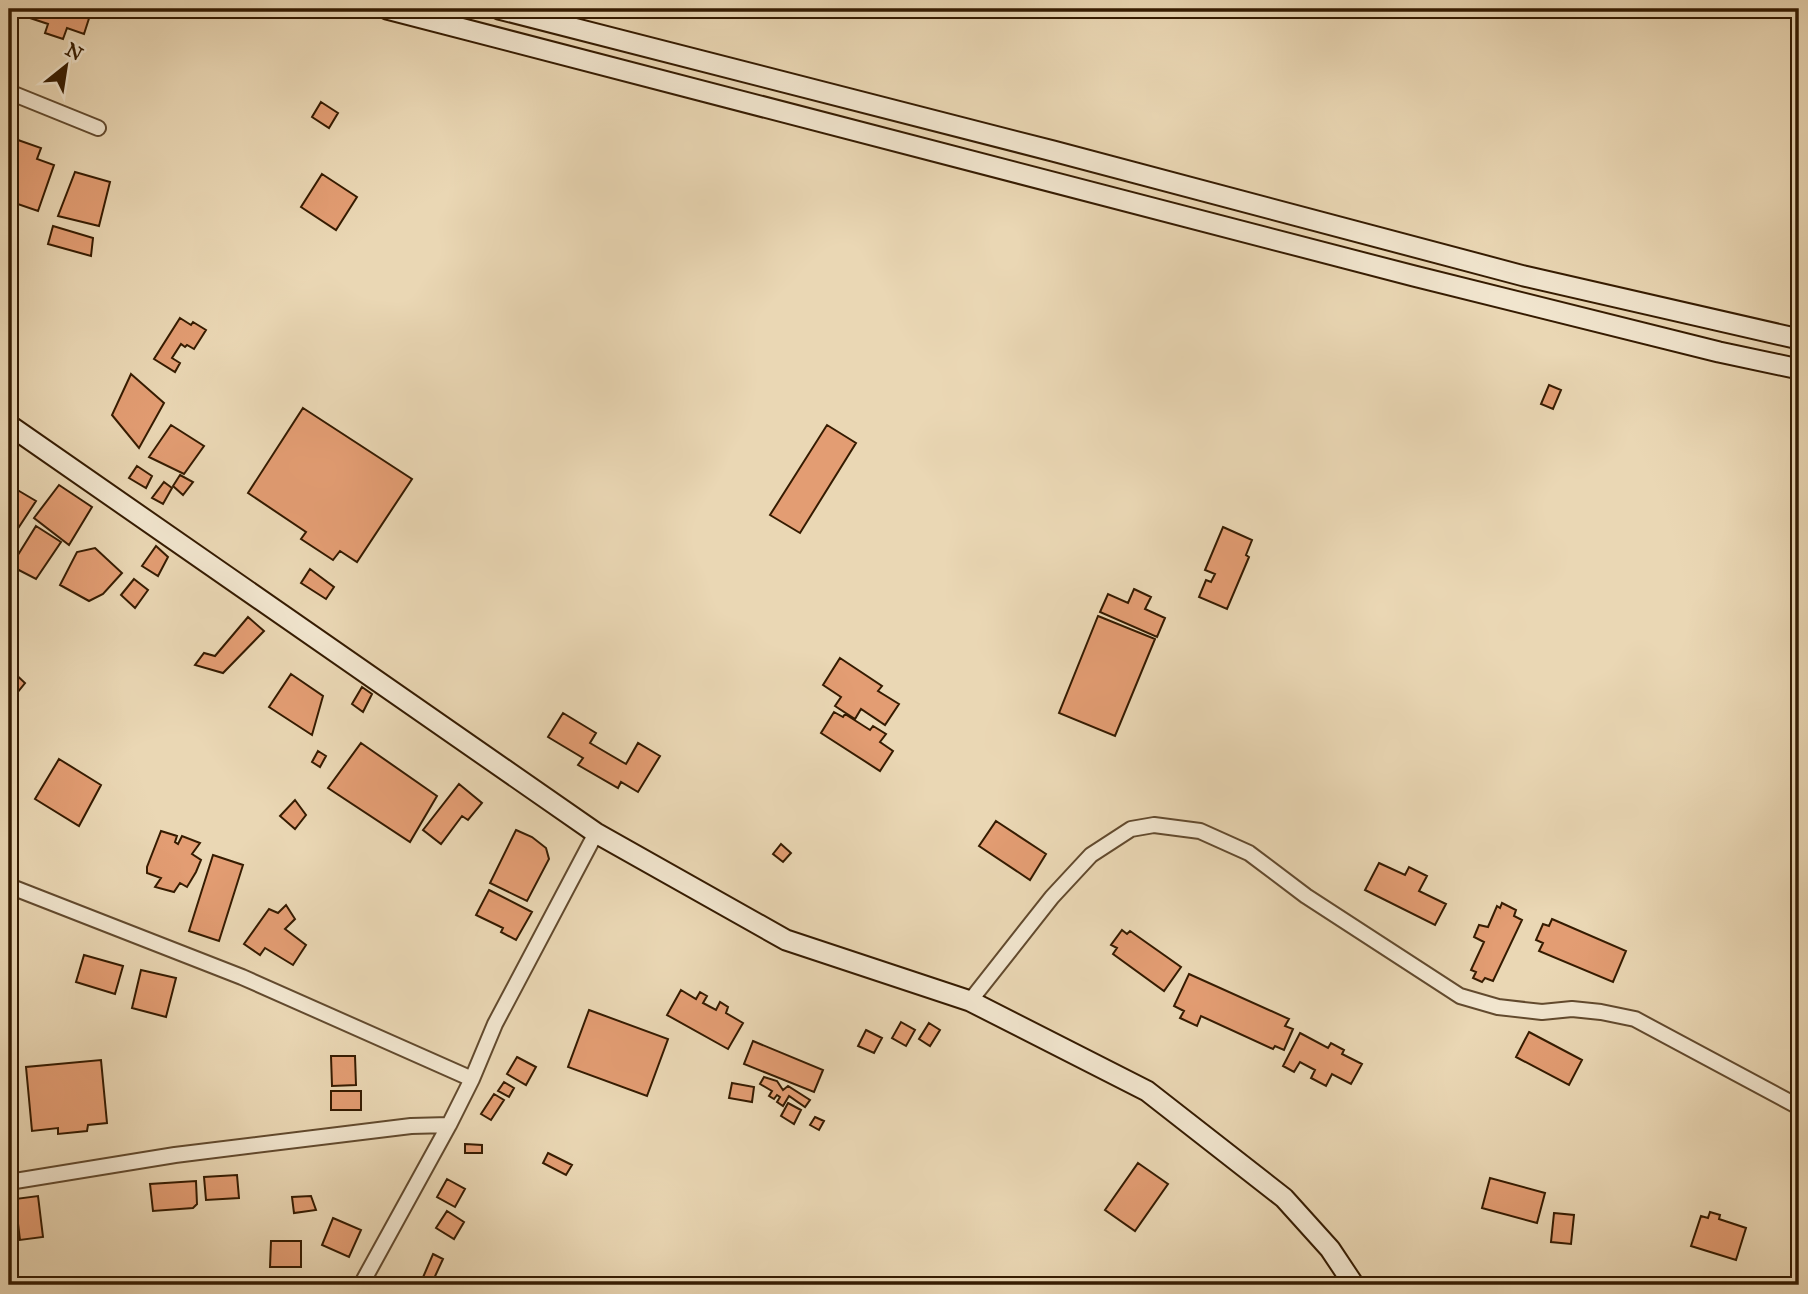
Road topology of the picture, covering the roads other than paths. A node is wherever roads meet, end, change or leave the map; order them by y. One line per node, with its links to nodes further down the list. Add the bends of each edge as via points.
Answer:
1 (387, 9): 6 (main road, via 1387,269)
2 (499, 9): 5 (main road, via 1524,276)
3 (9, 92): 4 (street)
4 (98, 128)
5 (1799, 339)
6 (1799, 369)
7 (9, 425): 8 (main road)
8 (596, 833): 10 (main road, via 786,940); 11 (street, via 495,1024)
9 (9, 886): 11 (street, via 242,977)
10 (970, 1002): 12 (street, via 1091,855 1130,829 1154,825 1200,831 1249,853 1306,896 1460,996 1499,1007 1542,1012 1572,1009 1636,1019); 16 (main road, via 1147,1091 1284,1198 1330,1249)
11 (472, 1079): 13 (street)
12 (1799, 1107)
13 (449, 1125): 14 (street, via 189,1154); 15 (street)
14 (9, 1182)
15 (361, 1285)
16 (1354, 1285)

